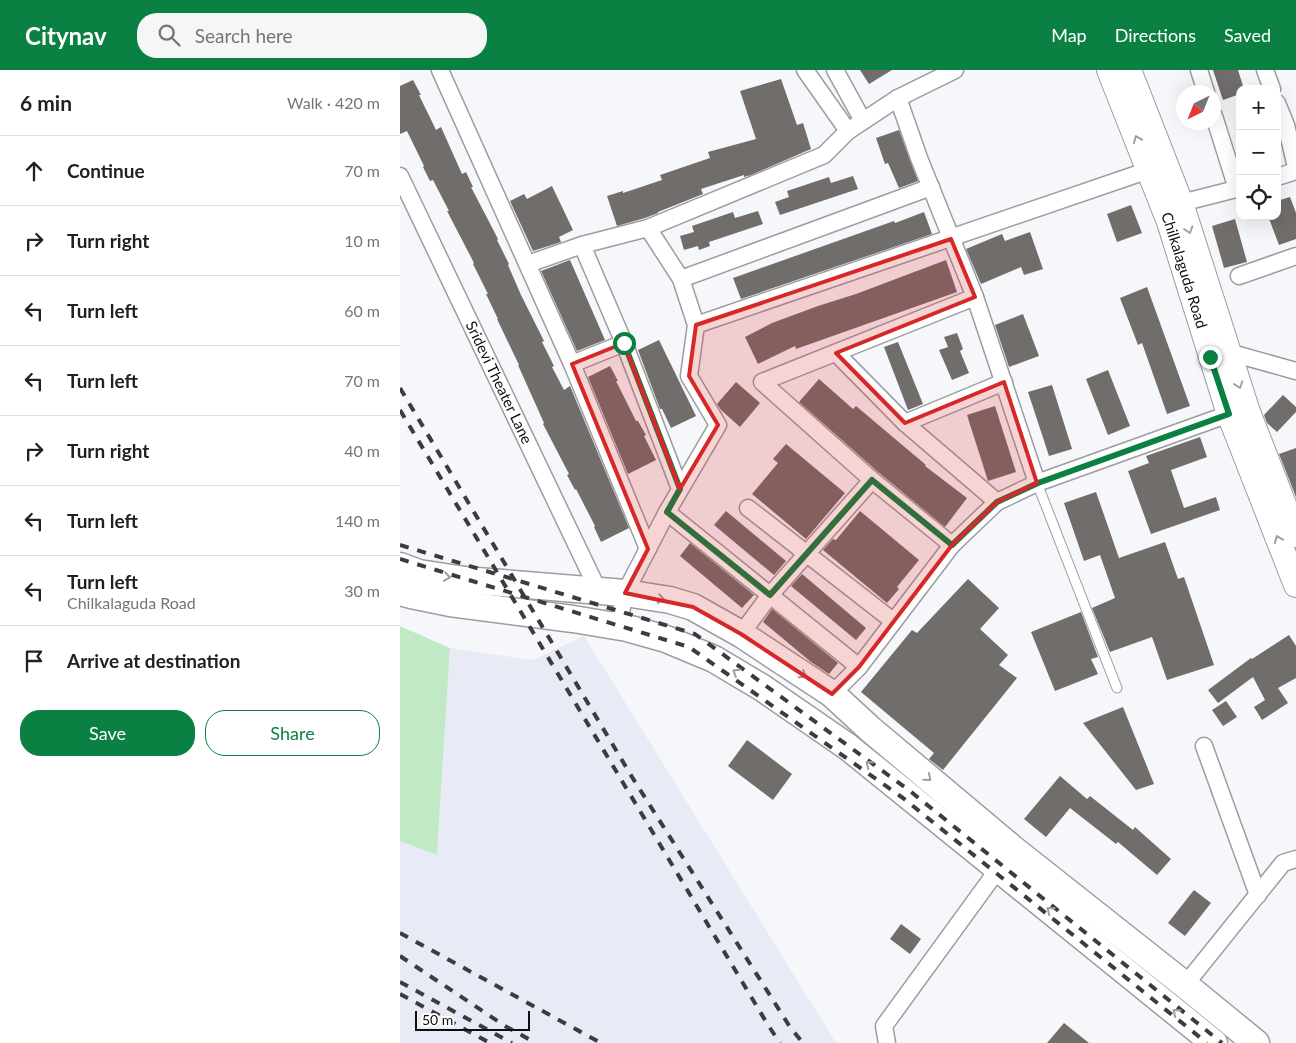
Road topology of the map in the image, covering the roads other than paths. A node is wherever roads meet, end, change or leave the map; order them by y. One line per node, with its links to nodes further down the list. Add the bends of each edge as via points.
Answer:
1 (440, 70): 29 (street)
2 (805, 70): 16 (street)
3 (835, 70): 13 (street)
4 (1109, 70): 18 (main road, Chilkalaguda Road, one-way to 4)
5 (1129, 70): 24 (main road, Chilkalaguda Road)
6 (1198, 70): 9 (street)
7 (1265, 70): 10 (street)
8 (950, 71): 11 (street)
9 (1203, 85)
10 (1271, 85)
11 (898, 98): 13 (street); 22 (street)
12 (1281, 108): 14 (street)
13 (863, 120): 16 (street)
14 (1291, 122): 17 (street)
15 (1219, 130): 21 (street)
16 (848, 131): 25 (street, via 824,155)
17 (1296, 169): 19 (street)
18 (1149, 170): 26 (street); 40 (main road, Chilkalaguda Road, via 1169,222)
19 (1281, 175)
20 (400, 176): 54 (street, Sridevi Theater Lane)
21 (1236, 183)
22 (931, 187): 26 (street); 31 (street)
23 (1236, 189): 24 (street)
24 (1181, 203): 35 (main road, Chilkalaguda Road, one-way to 35)
25 (648, 228): 27 (street); 31 (street)
26 (951, 238): 32 (street); 33 (street)
27 (582, 245): 29 (street); 34 (street)
28 (1296, 256): 30 (street)
29 (528, 264): 37 (street)
30 (1240, 276)
31 (681, 278): 33 (street)
32 (975, 297): 36 (street); 39 (street)
33 (696, 325): 44 (street, via 689,376 718,425)
34 (624, 343): 37 (street); 44 (street)
35 (1228, 352): 38 (street); 48 (main road, Chilkalaguda Road, one-way to 48)
36 (836, 353): 41 (street); 42 (street, via 762,382)
37 (572, 364): 50 (street)
38 (1296, 371)
39 (1004, 382): 41 (street); 43 (street)
40 (1229, 414): 43 (street); 53 (main road, Chilkalaguda Road, one-way to 40)
41 (906, 423): 45 (street)
42 (872, 480): 49 (street); 51 (street)
43 (1038, 483): 45 (street); 62 (lane)
44 (680, 489): 47 (street)
45 (997, 502): 49 (street)
46 (748, 508): 51 (street)
47 (667, 512): 50 (street); 57 (street)
48 (1296, 535)
49 (952, 545): 58 (street)
50 (648, 549): 56 (street)
51 (807, 554): 57 (street); 58 (street)
52 (400, 566): 54 (main road, one-way to 54, via 420,573 465,580)
53 (1296, 585)
54 (598, 590): 56 (main road)
55 (400, 592): 59 (main road, via 450,603)
56 (625, 593): 59 (street); 60 (main road, one-way to 60, via 694,607)
57 (770, 595): 60 (street); 61 (street)
58 (893, 621): 61 (street)
59 (618, 627): 66 (main road, one-way to 59, via 848,747 761,687 714,659 666,639)
60 (741, 634): 63 (main road, one-way to 63)
61 (859, 667): 63 (street)
62 (1117, 688)
63 (832, 694): 68 (main road, one-way to 68, via 1013,849)
64 (1204, 746): 67 (street)
65 (1296, 859): 67 (street, via 1283,863)
66 (999, 868): 69 (street, via 884,1026); 70 (main road, one-way to 66)
67 (1258, 894): 68 (street)
68 (1185, 985): 71 (main road)
69 (887, 1043)
70 (1214, 1043)
71 (1256, 1043)

